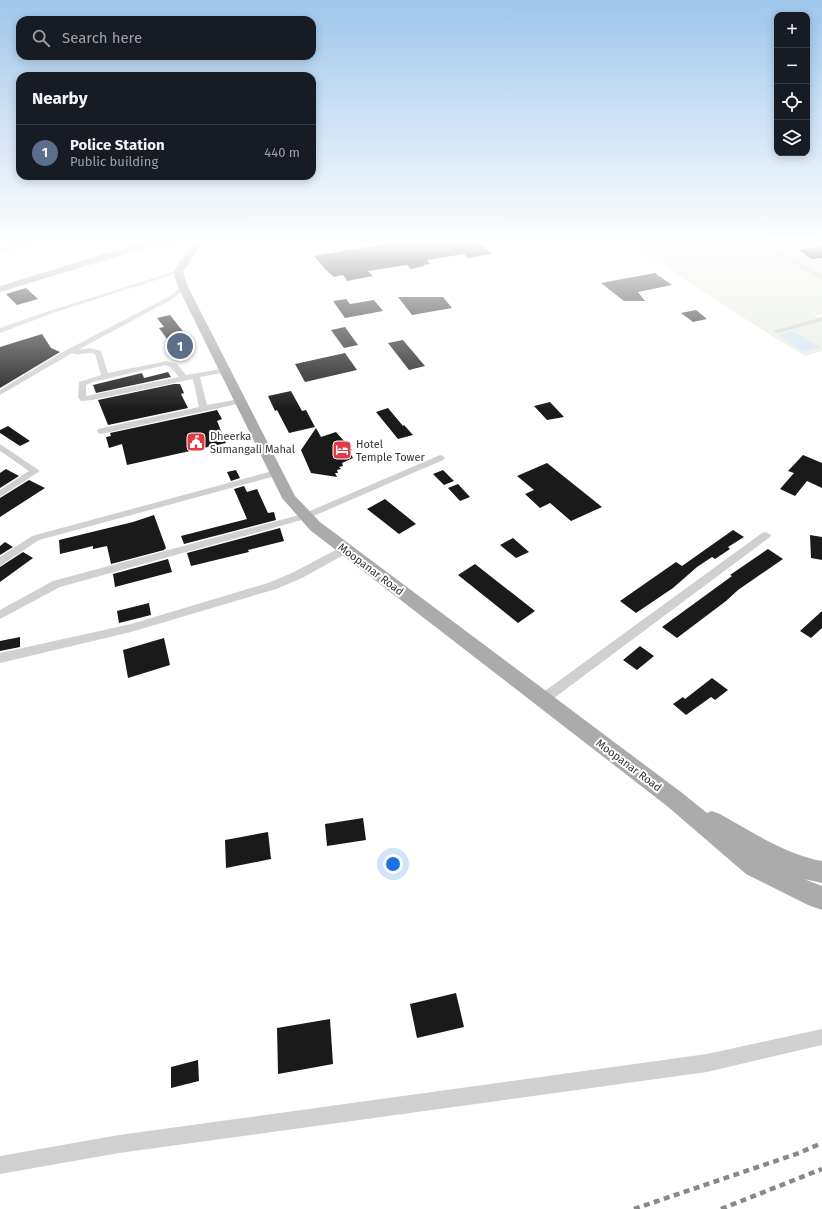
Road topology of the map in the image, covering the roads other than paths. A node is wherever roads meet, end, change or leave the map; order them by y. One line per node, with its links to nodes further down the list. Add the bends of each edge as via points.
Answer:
1 (110, 297): 5 (street, via 51,312)
2 (171, 297): 7 (street)
3 (189, 297): 8 (main road, Moopanar Road)
4 (822, 319): 6 (street)
5 (0, 331)
6 (777, 331)
7 (62, 356): 9 (street, via 95,351); 12 (street)
8 (224, 370): 10 (street); 13 (main road, Moopanar Road)
9 (106, 376): 11 (street, via 167,363 174,366); 11 (street, via 82,384 82,397 92,398)
10 (196, 376): 11 (street); 14 (street)
11 (184, 378)
12 (0, 393)
13 (240, 400): 14 (street); 18 (main road, Moopanar Road)
14 (203, 407): 15 (street)
15 (101, 431)
16 (0, 447): 19 (street, via 35,471)
17 (440, 458): 20 (street)
18 (276, 473): 20 (main road, Moopanar Road, via 289,498); 23 (street, via 36,538)
19 (0, 494)
20 (306, 516): 22 (main road, Moopanar Road); 24 (street, via 57,584)
21 (766, 535): 26 (street)
22 (345, 549): 25 (street, via 272,586 131,628); 26 (main road, Moopanar Road)
23 (0, 562)
24 (0, 615)
25 (0, 658)
26 (542, 700): 27 (main road, Moopanar Road)
27 (674, 799): 28 (main road, Moopanar Road, via 763,850 810,871); 29 (main road, Moopanar Road, via 754,866)
28 (822, 872)
29 (822, 898)
30 (822, 1036): 31 (street, via 707,1063 119,1144)
31 (0, 1165)

